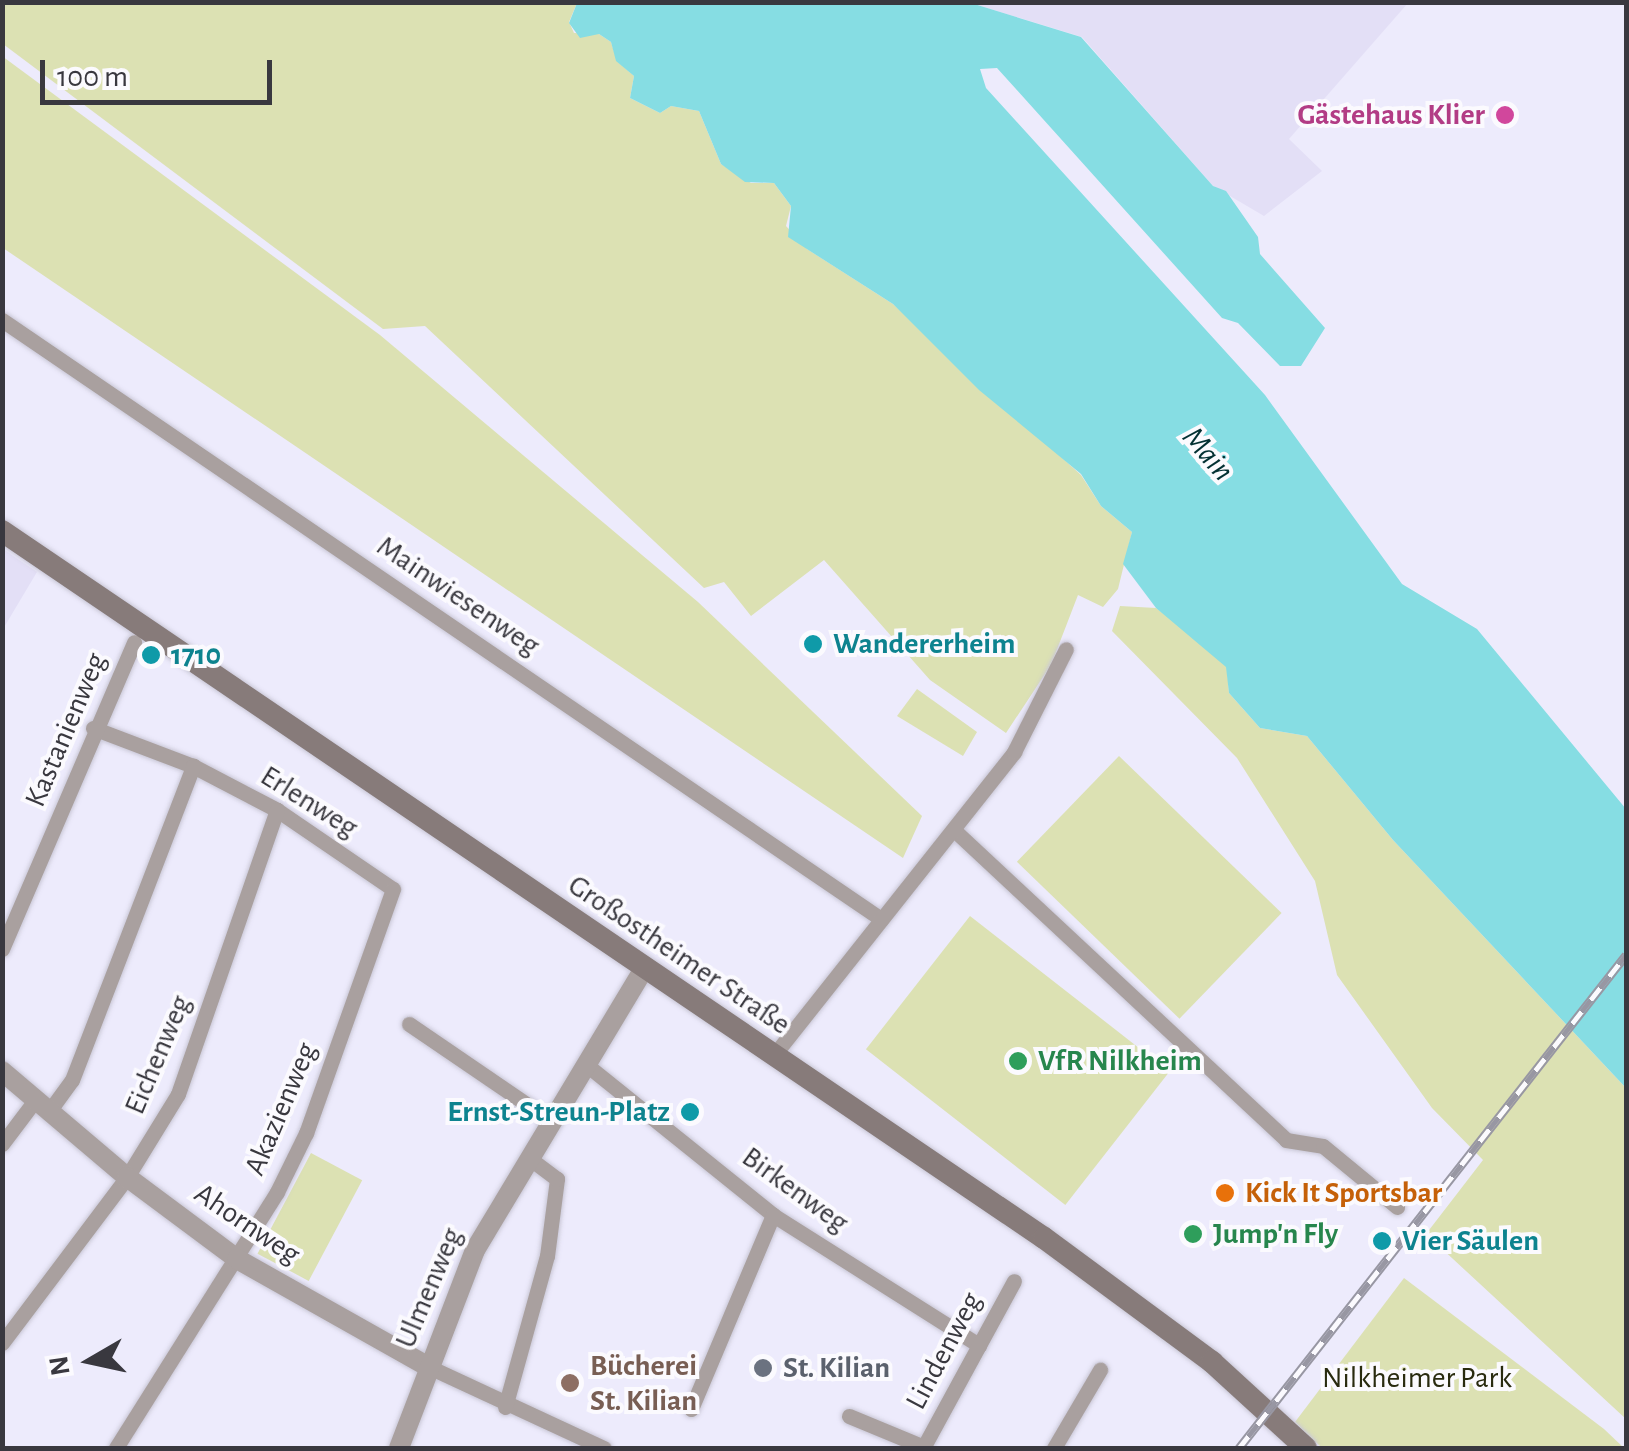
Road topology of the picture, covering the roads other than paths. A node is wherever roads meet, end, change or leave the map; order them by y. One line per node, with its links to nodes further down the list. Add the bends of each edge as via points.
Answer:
1 (2, 320): 9 (street, Mainwiesenweg)
2 (2, 532): 11 (main road, Großostheimer Straße)
3 (134, 642): 5 (street, Kastanienweg)
4 (1066, 649): 8 (street, via 1014,752)
5 (92, 728): 6 (street, Erlenweg); 10 (street, Kastanienweg)
6 (193, 766): 7 (street, Erlenweg); 17 (street, via 72,1080)
7 (277, 810): 12 (street, Erlenweg, via 394,889); 21 (street, Eichenweg, via 178,1094)
8 (954, 830): 9 (street); 22 (street, via 1286,1140 1323,1146)
9 (881, 919): 14 (street)
10 (2, 949)
11 (644, 969): 14 (main road, Großostheimer Straße); 15 (street, Ulmenweg)
12 (358, 989): 24 (street, Akazienweg, via 306,1132)
13 (409, 1024): 18 (street)
14 (774, 1056): 38 (main road, Großostheimer Straße, via 1147,1311)
15 (588, 1066): 18 (street, Ulmenweg); 23 (street, Birkenweg)
16 (2, 1071): 17 (street, Ahornweg)
17 (43, 1105): 19 (street); 21 (street, Ahornweg)
18 (550, 1121): 20 (street, Ulmenweg)
19 (2, 1144)
20 (529, 1158): 28 (street, Ulmenweg, via 475,1250); 30 (street, via 557,1179 547,1256)
21 (127, 1177): 24 (street, Ahornweg); 26 (street, Eichenweg)
22 (1397, 1207)
23 (773, 1214): 27 (street, Birkenweg); 31 (street)
24 (237, 1259): 28 (street, Ahornweg); 33 (street, Akazienweg)
25 (1014, 1281): 27 (street, Lindenweg)
26 (2, 1344)
27 (978, 1346): 36 (street, Lindenweg)
28 (426, 1366): 30 (street); 34 (street, Ulmenweg)
29 (1100, 1370): 37 (street)
30 (505, 1407): 35 (street)
31 (691, 1410)
32 (849, 1416): 36 (street, Lindenweg)
33 (116, 1448)
34 (399, 1448)
35 (604, 1448)
36 (924, 1448)
37 (1054, 1448)
38 (1306, 1448)

